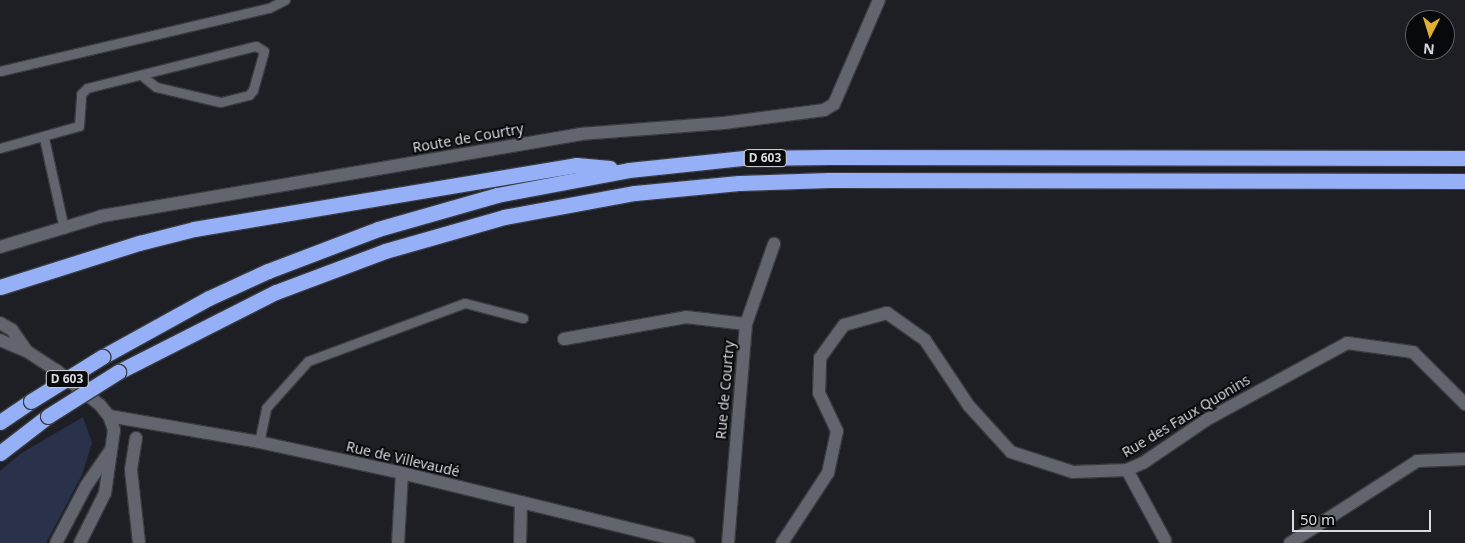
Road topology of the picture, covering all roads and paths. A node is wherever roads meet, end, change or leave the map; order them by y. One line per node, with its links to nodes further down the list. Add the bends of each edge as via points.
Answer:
1 (285, 0): 3 (lane, via 269,8)
2 (880, 0): 10 (street, Route de Courtry, via 834,104 824,110 724,123 580,134 102,216)
3 (0, 71)
4 (141, 75): 4 (lane, via 156,87 220,102 249,95 264,51 256,46); 5 (lane, via 87,88 81,94 80,126)
5 (44, 138): 6 (lane); 10 (lane)
6 (0, 148)
7 (1465, 158): 8 (highway, D 603, via 744,158)
8 (629, 170): 13 (highway, via 576,165 194,229 139,243); 22 (highway, D 603, bridge, via 497,195 378,229 268,271 209,298 102,357)
9 (1465, 181): 26 (highway, D 603, bridge, via 829,180 722,184 635,193 504,217 385,251 276,292 118,372 48,416)
10 (64, 229): 12 (street, Route de Courtry)
11 (774, 244): 16 (street, Rue de Courtry)
12 (0, 247)
13 (0, 288)
14 (523, 318): 24 (lane, via 465,303 308,361 266,408)
15 (0, 323): 19 (street, via 12,330)
16 (746, 324): 17 (street, via 686,317); 38 (street, Rue de Courtry)
17 (564, 339)
18 (0, 340): 19 (street)
19 (28, 352): 21 (street, via 93,399)
20 (1465, 404): 28 (street, Rue des Faux Quonins, via 1413,352 1347,344 1206,420 1143,463)
21 (109, 416): 24 (street, Rue de Villevaudé); 25 (street, via 114,430)
22 (0, 422)
23 (136, 438): 34 (street, via 131,470)
24 (259, 442): 29 (street, Rue de Villevaudé)
25 (113, 447): 32 (street, via 86,486); 33 (street, via 105,493)
26 (0, 453)
27 (1465, 459): 40 (street, via 1418,461)
28 (1127, 470): 31 (street); 39 (street, Rue des Faux Quonins, via 1073,472 1010,452 969,406 925,340 887,313 844,325 820,358 820,393 837,431 828,473)
29 (402, 473): 30 (street, Rue de Villevaudé); 35 (street)
30 (521, 502): 36 (street); 37 (street, Rue de Villevaudé)
31 (1165, 540)
32 (56, 543)
33 (80, 543)
34 (138, 543)
35 (398, 543)
36 (520, 543)
37 (689, 543)
38 (728, 543)
39 (782, 543)
40 (1290, 543)

